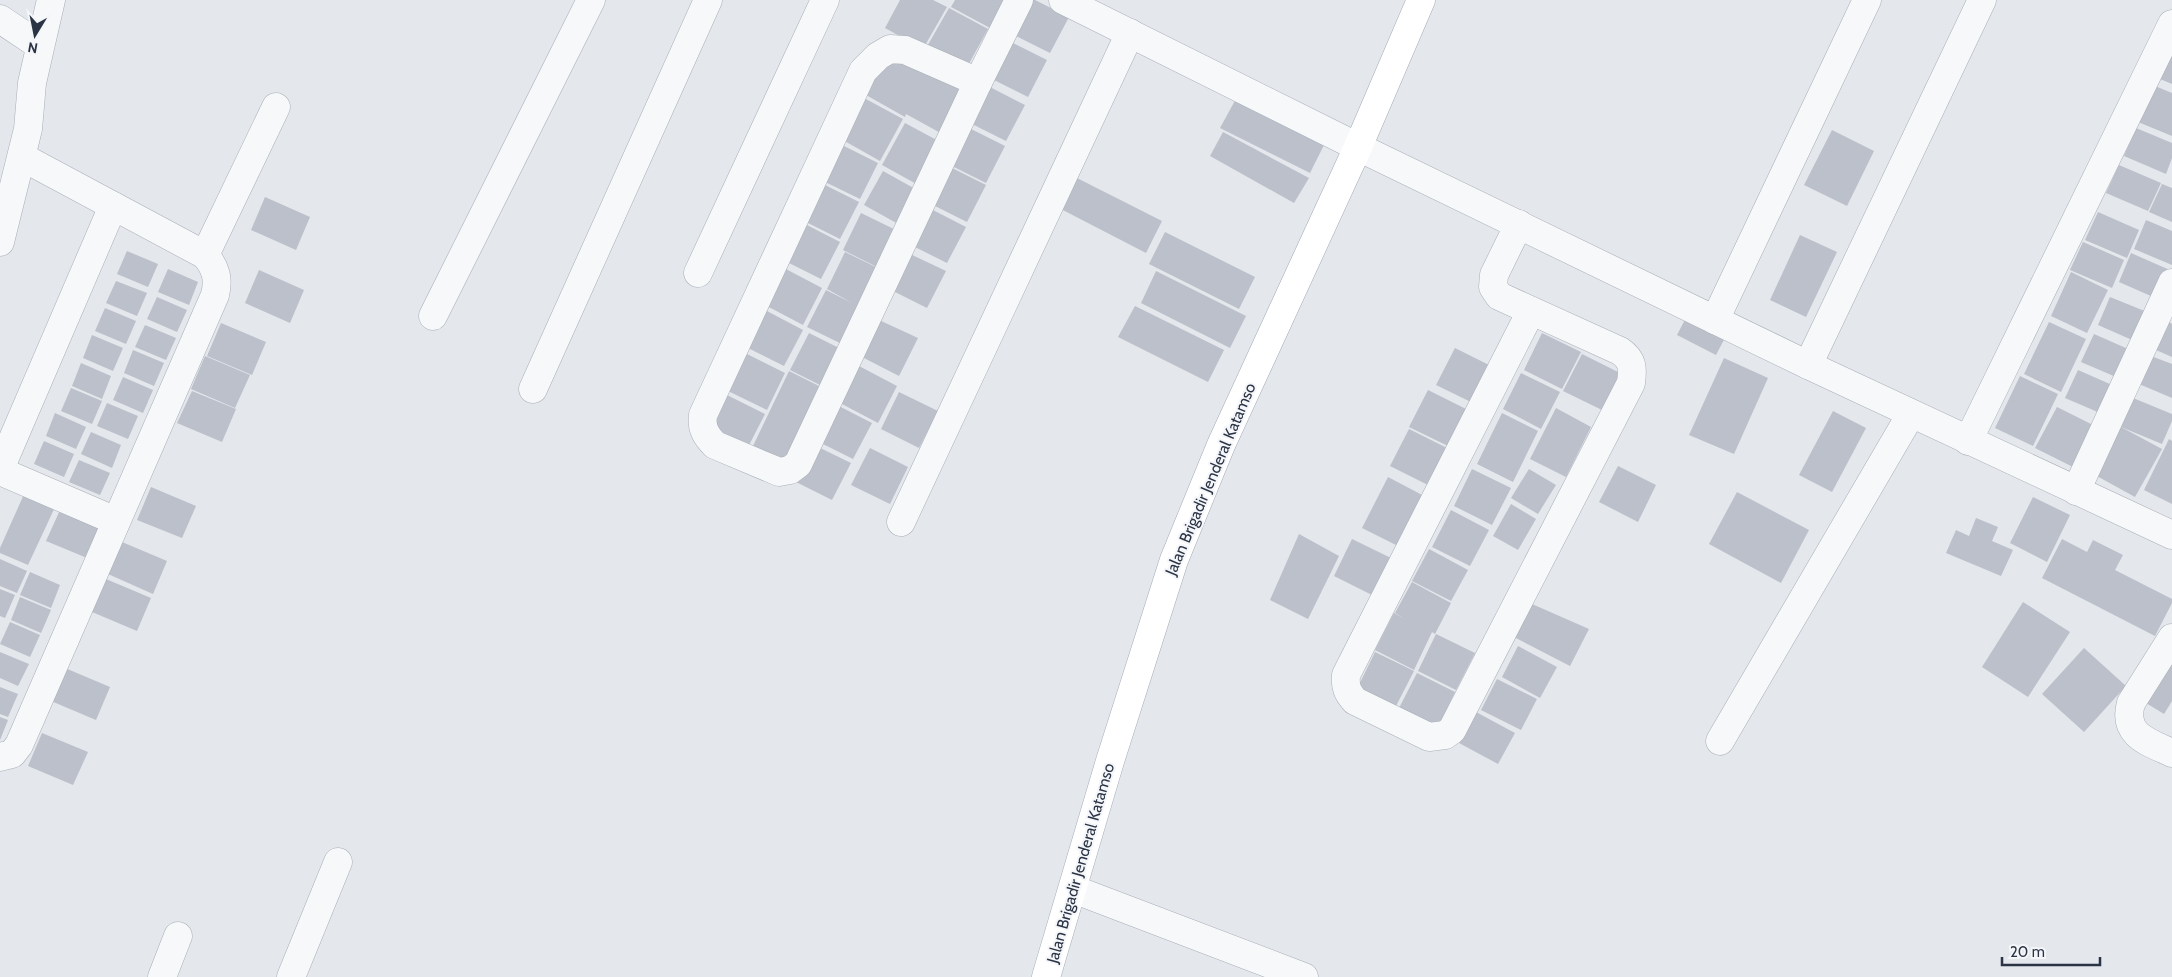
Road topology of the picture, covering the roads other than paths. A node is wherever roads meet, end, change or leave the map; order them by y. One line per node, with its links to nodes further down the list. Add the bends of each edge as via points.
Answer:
1 (51, 0): 13 (street)
2 (591, 0): 25 (street)
3 (708, 0): 28 (street)
4 (825, 0): 22 (street)
5 (1019, 0): 14 (street)
6 (1064, 0): 12 (street)
7 (1421, 0): 16 (main road, Jalan Brigadir Jenderal Katamso)
8 (1867, 0): 26 (street)
9 (1982, 0): 27 (street)
10 (0, 20): 13 (street)
11 (2172, 24): 30 (street)
12 (1130, 33): 16 (street); 34 (street)
13 (40, 46): 17 (street)
14 (978, 82): 14 (street, via 798,464 779,472 715,445 702,425 703,415 863,71 890,49 905,50)
15 (276, 107): 21 (street)
16 (1358, 147): 19 (street); 41 (main road, Jalan Brigadir Jenderal Katamso, via 1221,445 1181,543 1148,638)
17 (22, 157): 18 (street); 20 (street)
18 (113, 206): 21 (street); 31 (street)
19 (1519, 224): 24 (street, via 1494,275 1493,286 1499,296); 26 (street)
20 (0, 242)
21 (205, 255): 33 (street, via 216,274 215,295)
22 (698, 273)
23 (2172, 283): 32 (street)
24 (1531, 311): 24 (street, via 1620,351 1632,364 1631,383 1452,730 1445,735 1429,737 1355,700 1348,693 1346,675)
25 (433, 316)
26 (1716, 320): 27 (street)
27 (1808, 366): 29 (street)
28 (533, 389)
29 (1911, 414): 30 (street); 37 (street)
30 (1968, 441): 32 (street)
31 (0, 470): 33 (street)
32 (2076, 491): 35 (street)
33 (116, 521): 39 (street, via 18,745 12,754)
34 (901, 522)
35 (2170, 529)
36 (2172, 638): 38 (street, via 2131,703 2128,714 2134,730 2143,740)
37 (1720, 741)
38 (2172, 752)
39 (0, 757)
40 (338, 862): 44 (street)
41 (1073, 889): 45 (main road, Jalan Brigadir Jenderal Katamso); 46 (street)
42 (178, 936): 43 (street)
43 (162, 977)
44 (291, 977)
45 (1046, 977)
46 (1304, 977)

